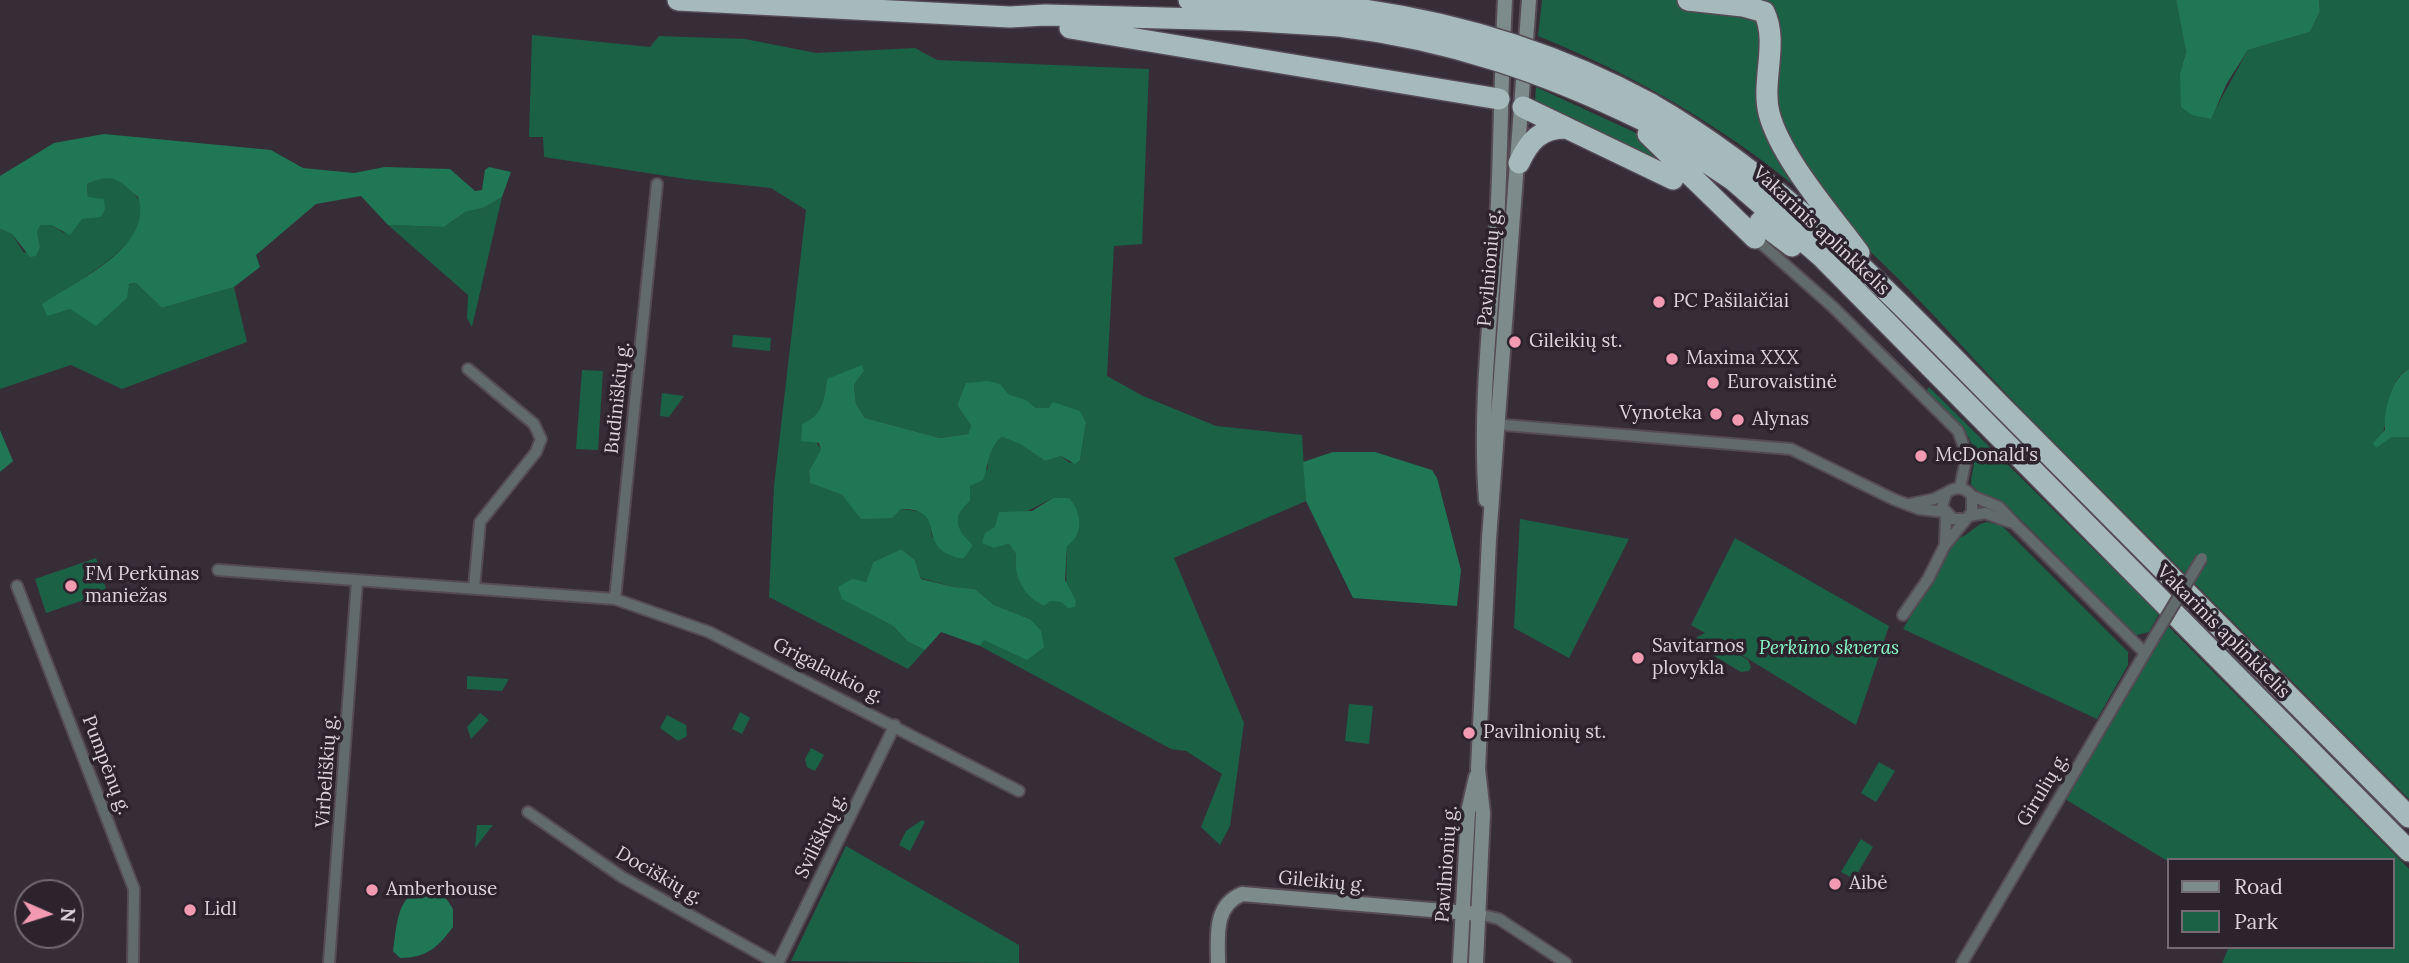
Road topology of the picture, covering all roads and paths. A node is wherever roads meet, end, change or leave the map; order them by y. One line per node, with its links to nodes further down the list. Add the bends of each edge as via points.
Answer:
1 (678, 0): 6 (highway, Vakarinis aplinkkelis)
2 (1189, 0): 7 (highway, Vakarinis aplinkkelis)
3 (1505, 0): 8 (street, Pavilnionių g.)
4 (1529, 0): 9 (street, Pavilnionių g.)
5 (1688, 0): 16 (highway, via 1764,12 1770,34 1767,94 1774,127)
6 (1010, 17): 7 (highway, Vakarinis aplinkkelis); 8 (highway)
7 (1340, 17): 10 (highway, Vakarinis aplinkkelis, bridge, via 1485,54); 10 (highway, Vakarinis aplinkkelis, bridge, via 1441,23 1509,42 1598,77)
8 (1500, 92): 9 (street); 18 (street, Pavilnionių g.)
9 (1523, 107): 11 (highway); 12 (street, Pavilnionių g.)
10 (1644, 117): 15 (highway); 16 (highway, Vakarinis aplinkkelis, via 1707,138 1765,181); 19 (highway, Vakarinis aplinkkelis, via 1782,220)
11 (1566, 128): 12 (highway, via 1553,128 1533,139); 13 (highway)
12 (1519, 163): 18 (street, Pavilnionių g.)
13 (1673, 179)
14 (657, 184): 33 (street, Budiniškių g.)
15 (1758, 230): 19 (highway, via 1805,257 1981,429); 20 (street, via 1958,431 1967,454)
16 (1882, 286): 40 (highway, Vakarinis aplinkkelis)
17 (468, 369): 32 (street, via 534,424 541,439 536,452 480,522)
18 (1491, 424): 23 (street, via 1791,449); 37 (street, Pavilnionių g., via 1484,472 1489,539)
19 (2027, 464): 41 (highway, Vakarinis aplinkkelis)
20 (1960, 488): 21 (street); 22 (street)
21 (1946, 493): 23 (street); 24 (street, via 1942,502)
22 (1972, 496): 25 (street, via 1974,507); 26 (street, via 1999,507)
23 (1909, 504): 24 (street)
24 (1945, 513): 25 (street, via 1953,519); 27 (street)
25 (1966, 518): 26 (street, via 1997,514); 27 (street)
26 (2016, 525): 35 (street)
27 (1945, 545): 34 (street)
28 (2202, 558): 35 (street, Girulių g., bridge)
29 (218, 570): 30 (street)
30 (357, 581): 32 (street); 45 (street, Virbeliškių g.)
31 (17, 586): 44 (street, Pumpėnų g., via 134,890)
32 (474, 588): 33 (street)
33 (615, 599): 36 (street, Grigalaukio g., via 709,632)
34 (1903, 615)
35 (2145, 653): 51 (street, Girulių g.)
36 (895, 725): 38 (street, Grigalaukio g.); 46 (street, Sviliškių g.)
37 (1478, 769): 42 (street, Pavilnionių g., via 1468,812); 43 (street, Pavilnionių g., via 1483,813)
38 (1019, 791)
39 (528, 812): 46 (street, Dociškių g., via 622,877)
40 (2409, 817)
41 (2409, 851)
42 (1462, 913): 43 (street, Gileikių g.); 47 (street, Gileikių g., via 1241,894 1231,898 1221,913); 48 (street, Pavilnionių g.)
43 (1479, 914): 49 (street, Pavilnionių g.); 50 (street, via 1499,919)
44 (134, 963)
45 (329, 963)
46 (777, 963)
47 (1218, 963)
48 (1460, 963)
49 (1476, 963)
50 (1566, 963)
51 (1962, 963)

